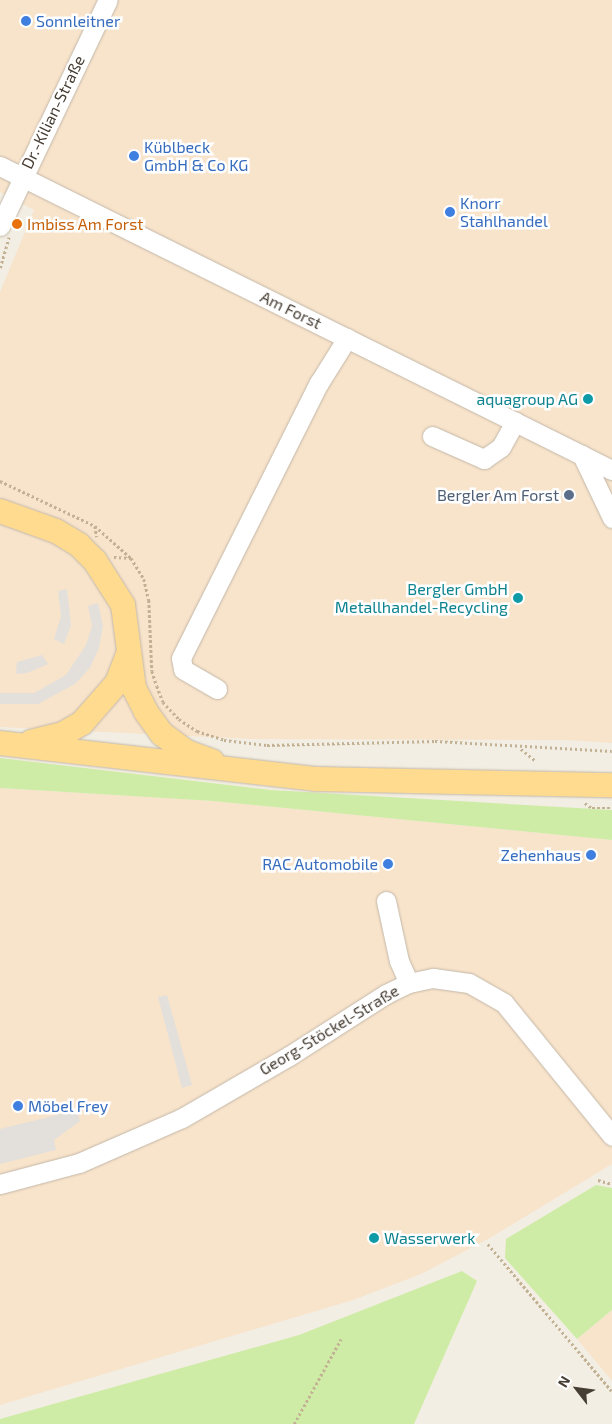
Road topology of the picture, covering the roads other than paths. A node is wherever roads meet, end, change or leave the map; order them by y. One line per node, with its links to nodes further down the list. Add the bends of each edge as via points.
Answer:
1 (108, 0): 3 (street, Dr.-Kilian-Straße)
2 (0, 166): 3 (street, Am Forst)
3 (22, 177): 4 (street, Dr.-Kilian-Straße); 5 (street, Am Forst)
4 (0, 225)
5 (347, 338): 6 (street, Am Forst); 13 (street, via 319,383 181,658 183,669)
6 (515, 422): 7 (street, via 502,447 484,459); 8 (street, Am Forst)
7 (432, 436)
8 (582, 455): 9 (street, Am Forst); 11 (street)
9 (612, 470)
10 (0, 511): 12 (main road, via 56,531 80,545 95,561 123,604)
11 (612, 518)
12 (130, 648): 14 (main road, via 117,683 82,723 63,734); 15 (main road, via 134,688 162,734 187,752)
13 (217, 689)
14 (10, 744): 15 (main road)
15 (247, 773): 16 (main road, via 316,779)
16 (612, 784)
17 (386, 901): 18 (street, via 398,961)
18 (409, 982): 19 (street, Georg-Stöckel-Straße, via 433,978 469,982 504,1003); 20 (street, Georg-Stöckel-Straße, via 182,1118 79,1163)
19 (612, 1136)
20 (0, 1184)

